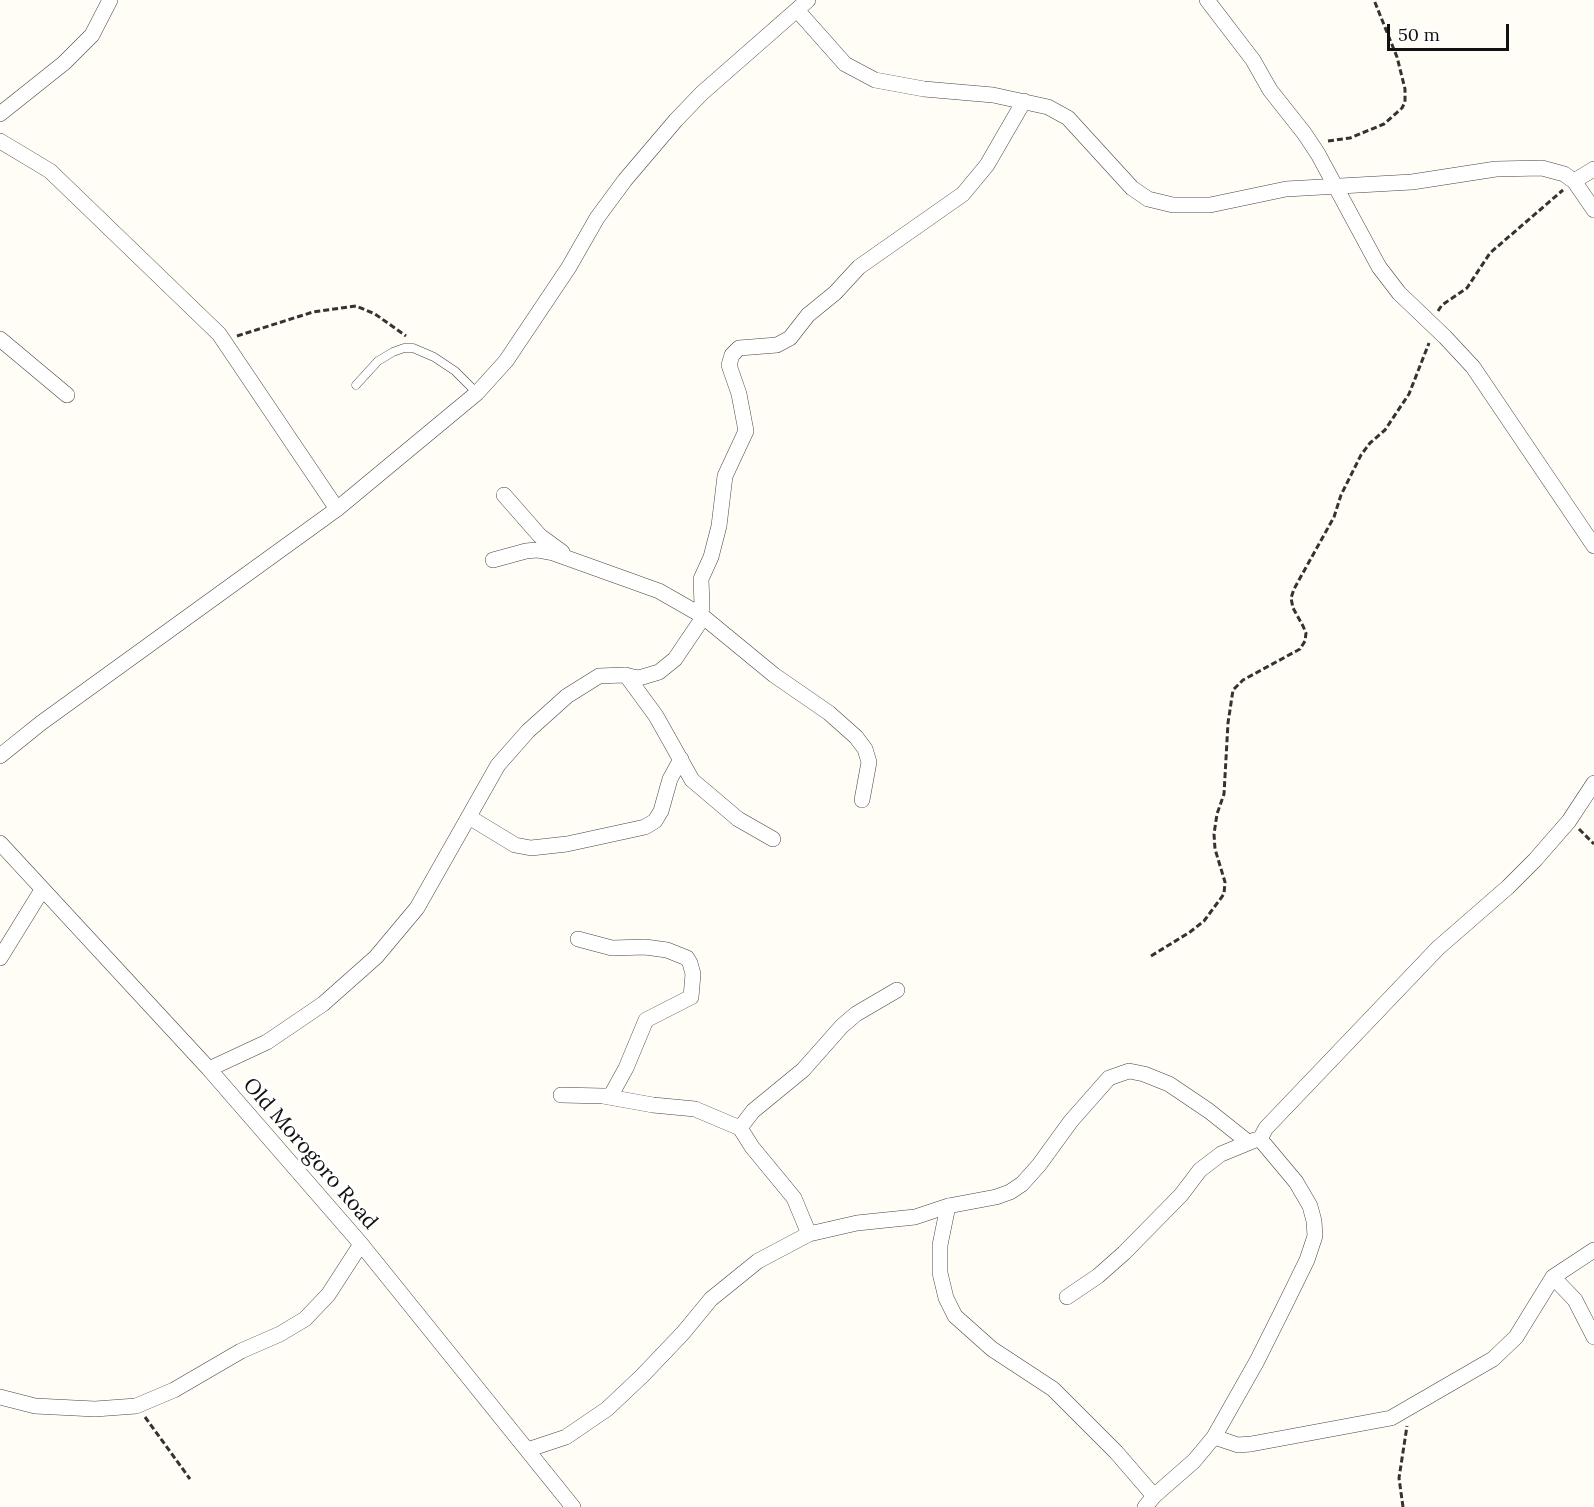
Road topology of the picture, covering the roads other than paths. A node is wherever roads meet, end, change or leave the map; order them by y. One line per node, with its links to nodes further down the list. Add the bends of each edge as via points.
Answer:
1 (110, 0): 5 (street, via 92,36)
2 (1207, 0): 9 (street, via 1304,133)
3 (802, 5): 4 (street, via 845,64 875,80); 13 (street, via 702,93 625,180 506,361)
4 (1023, 101): 9 (street, via 1048,107 1068,118 1132,188 1148,199 1173,205 1210,206 1286,189); 20 (street, via 987,165 963,194 859,267 808,315 790,338 777,345 739,348 732,355 729,365 740,394 746,432 725,476 719,526 700,579)
5 (0, 114)
6 (0, 141): 16 (street, via 50,171 224,340)
7 (1594, 169): 8 (street)
8 (1574, 182): 9 (street, via 1564,174 1542,168 1496,169 1412,182); 10 (street)
9 (1334, 187): 17 (street, via 1379,267 1399,293 1473,367)
10 (1594, 210)
11 (0, 339): 14 (street)
12 (356, 386): 13 (lane, via 378,361 404,348 414,348 455,371)
13 (477, 393): 16 (street)
14 (67, 395)
15 (504, 495): 18 (street, via 540,536)
16 (337, 509): 22 (street)
17 (1594, 546)
18 (569, 558): 19 (street, via 526,550); 20 (street, via 659,591)
19 (493, 560)
20 (701, 615): 21 (street, via 675,659 659,672 639,678); 25 (street, via 856,737 869,762)
21 (626, 675): 23 (street); 26 (street, via 599,676 567,696 528,731 498,765)
22 (0, 756)
23 (681, 759): 26 (street, via 670,779 662,811 645,827 531,848 510,842); 27 (street, via 692,780 713,800)
24 (1594, 783): 37 (street, via 1569,821 1535,860 1438,948)
25 (862, 800)
26 (469, 817): 33 (street, via 417,908 376,957 323,1004 267,1042)
27 (773, 839)
28 (0, 843): 29 (street, Old Morogoro Road)
29 (42, 890): 31 (street); 33 (street, Old Morogoro Road)
30 (578, 939): 35 (street, via 612,948 667,950 687,958 693,974 691,998 646,1020)
31 (0, 958)
32 (897, 990): 36 (street, via 842,1026 789,1084 753,1111)
33 (208, 1070): 40 (street, Old Morogoro Road)
34 (561, 1095): 35 (street)
35 (610, 1097): 36 (street, via 695,1109)
36 (740, 1128): 39 (street, via 794,1198)
37 (1254, 1140): 38 (street, via 1169,1084 1129,1071 1109,1078 1022,1184 996,1197); 43 (street, via 1221,1154 1200,1170 1124,1253); 46 (street, via 1296,1182 1310,1206 1315,1236 1284,1307)
38 (948, 1206): 39 (street, via 915,1216 857,1222); 48 (street, via 940,1245 940,1273 946,1298 956,1316 992,1349 1053,1389 1116,1452)
39 (809, 1234): 47 (street, via 758,1261 726,1285 607,1409 566,1437)
40 (361, 1244): 45 (street, via 328,1295 305,1319 174,1390 136,1406 95,1409 35,1406); 47 (street, Old Morogoro Road)
41 (1594, 1250): 42 (street)
42 (1553, 1277): 44 (street, via 1575,1300); 46 (street, via 1516,1337 1493,1359 1391,1418 1251,1444 1238,1445)
43 (1067, 1297)
44 (1594, 1337)
45 (0, 1397)
46 (1214, 1437): 48 (street)
47 (527, 1450): 49 (street, Old Morogoro Road)
48 (1149, 1502)
49 (573, 1507)

